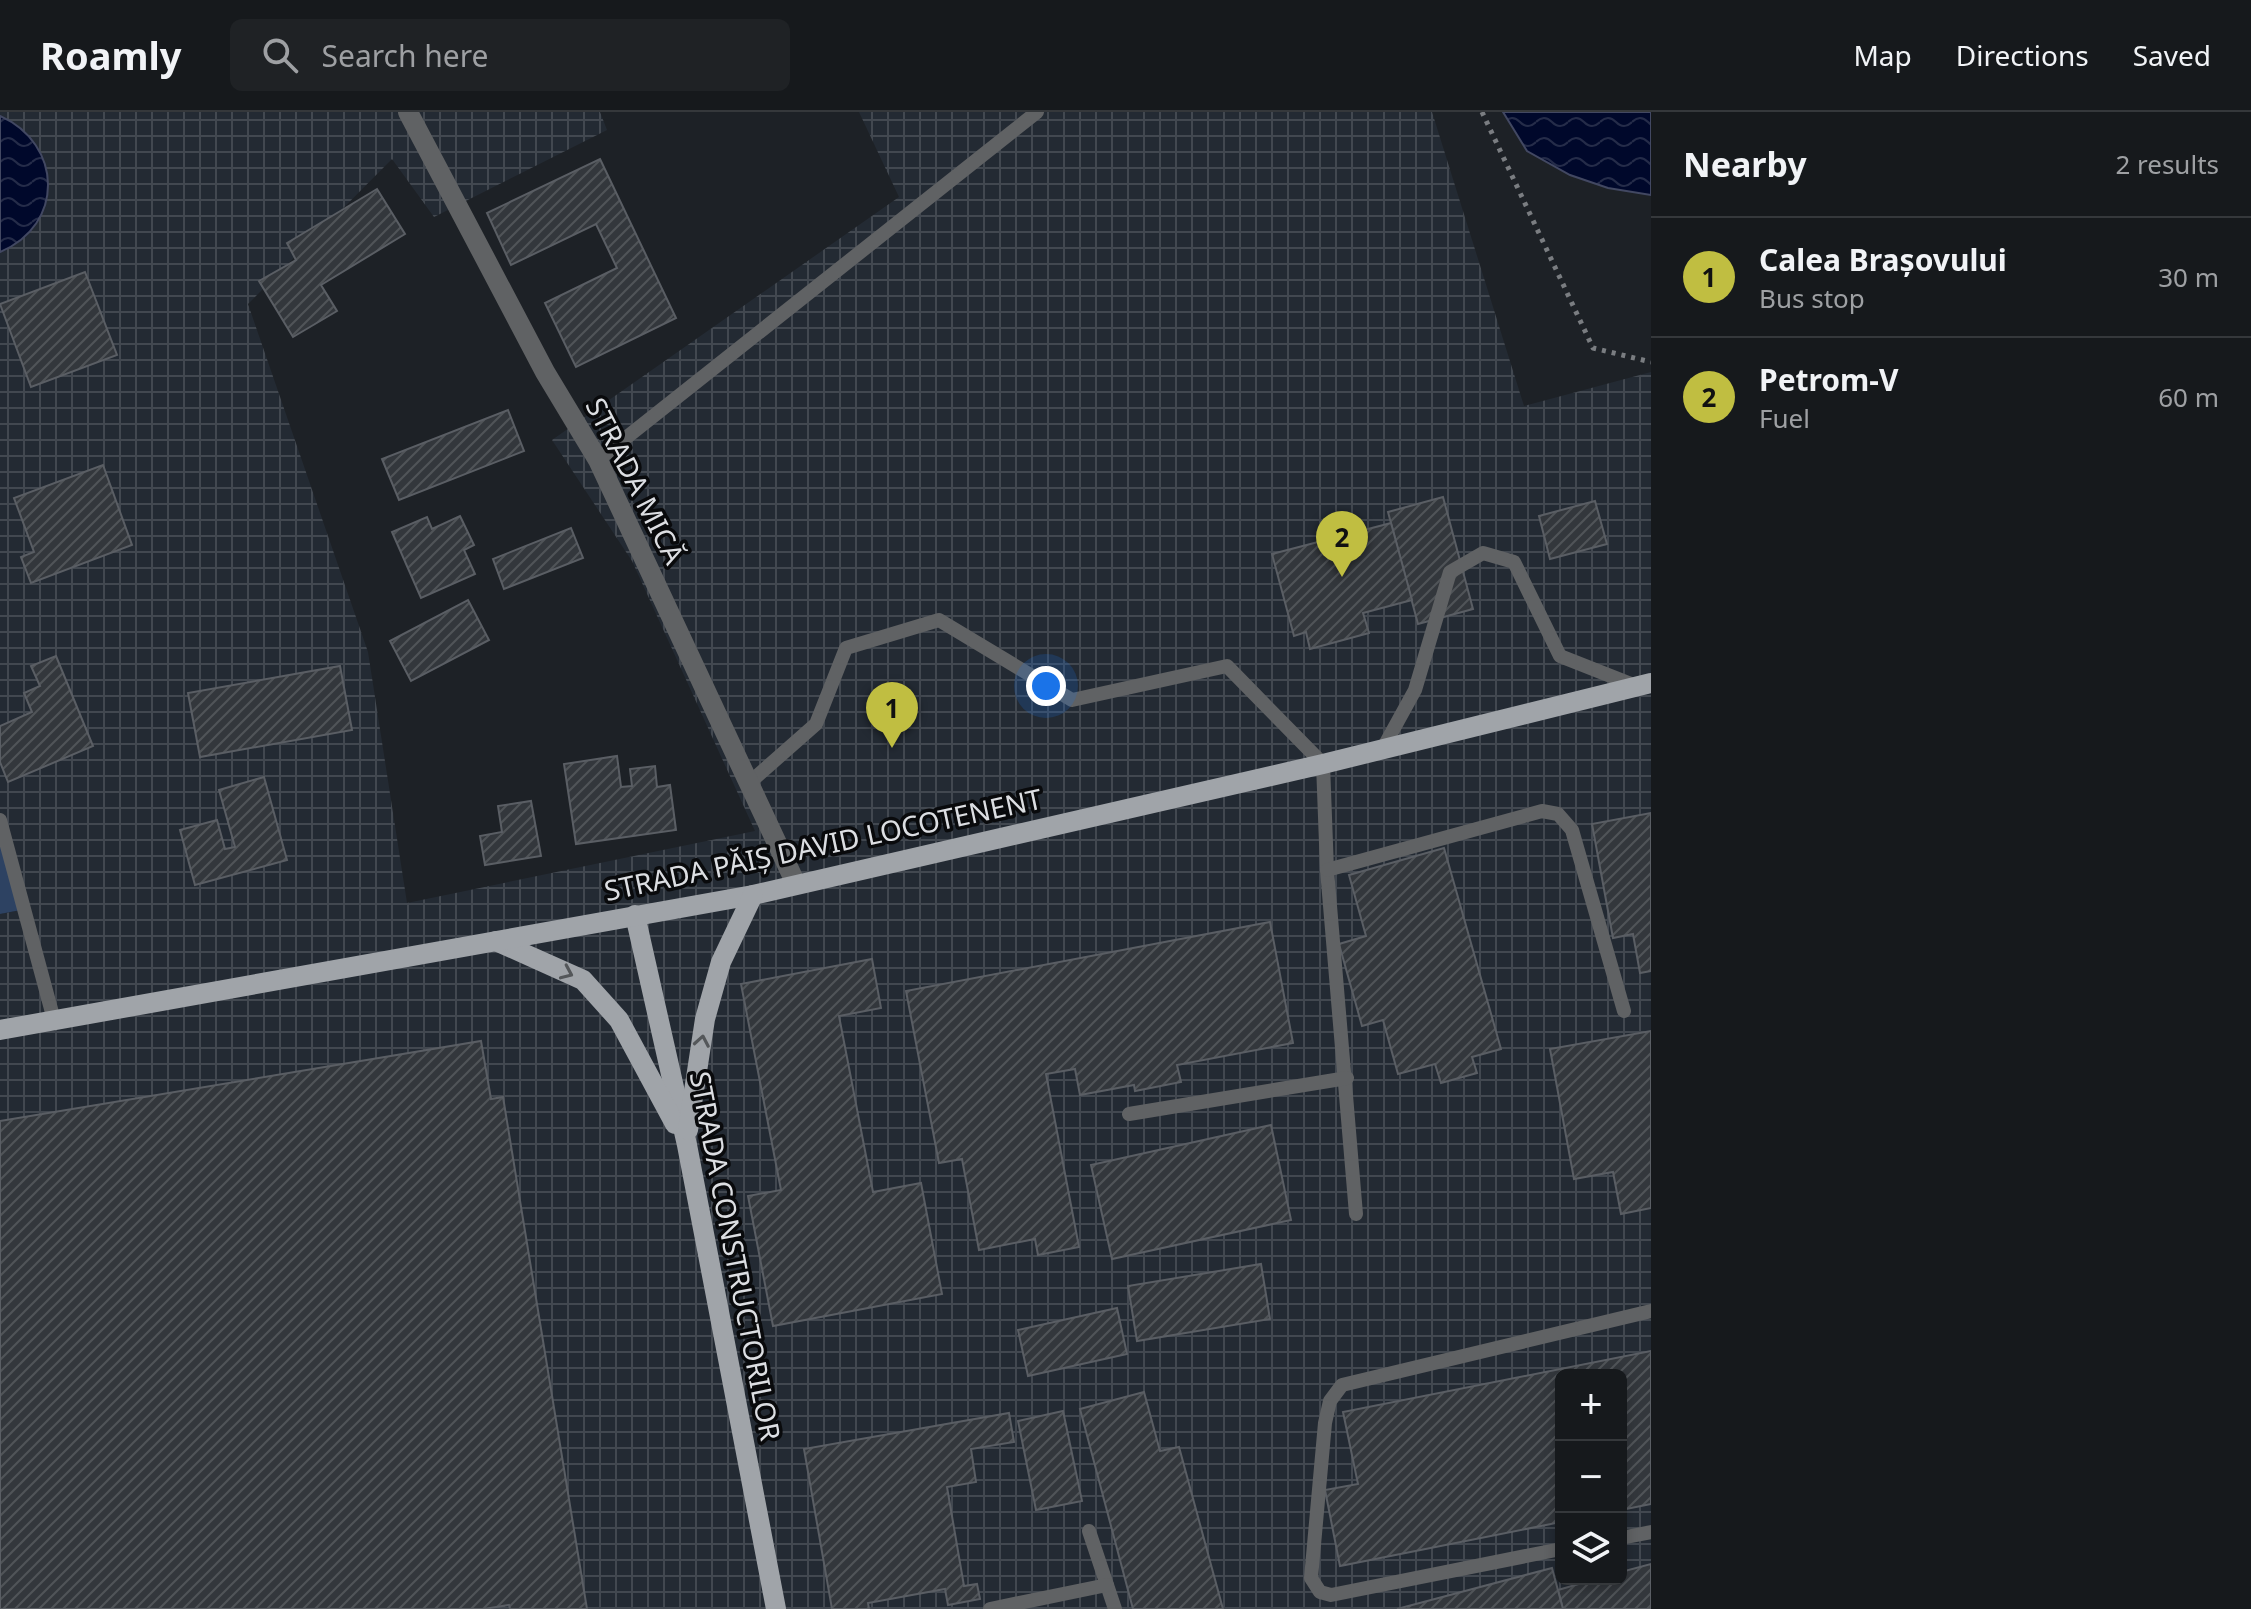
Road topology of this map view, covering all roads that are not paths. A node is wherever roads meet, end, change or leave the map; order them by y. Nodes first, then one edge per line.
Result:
1 (408, 112) edge
2 (1037, 112) edge
3 (598, 460) junction
4 (1644, 685) edge
5 (1382, 750) junction
6 (1323, 764) junction
7 (748, 784) junction
8 (0, 820) edge
9 (1327, 870) junction
10 (796, 884) junction
11 (753, 895) junction
12 (635, 915) junction
13 (496, 941) junction
14 (1624, 1011) dead end
15 (54, 1020) junction
16 (0, 1030) edge
17 (1347, 1078) junction
18 (1129, 1114) dead end
19 (687, 1145) junction
20 (1356, 1214) dead end
21 (1651, 1311) edge
22 (1089, 1531) dead end
23 (1651, 1532) edge
24 (1627, 1537) edge
25 (1555, 1550) edge
26 (1107, 1585) junction
27 (776, 1609) edge
28 (990, 1609) edge
29 (1115, 1609) edge

1 - 3 street, STRADA MICĂ
2 - 3 lane
3 - 7 street, STRADA MICĂ
4 - 5 main road, STRADA PĂIȘ DAVID LOCOTENENT
4 - 5 lane
5 - 6 main road, STRADA PĂIȘ DAVID LOCOTENENT
6 - 7 lane
6 - 9 lane
6 - 10 main road, STRADA PĂIȘ DAVID LOCOTENENT
7 - 10 street, STRADA MICĂ
8 - 15 lane
9 - 14 lane
9 - 17 lane
10 - 11 main road, STRADA PĂIȘ DAVID LOCOTENENT
11 - 12 main road, STRADA PĂIȘ DAVID LOCOTENENT
19 -> 11 main road
12 - 13 main road, STRADA PĂIȘ DAVID LOCOTENENT
12 - 19 main road, STRADA CONSTRUCTORILOR
13 - 15 main road, STRADA PĂIȘ DAVID LOCOTENENT
13 -> 19 main road
15 - 16 main road, STRADA PĂIȘ DAVID LOCOTENENT
17 - 18 lane
17 - 20 lane
19 - 27 main road, STRADA CONSTRUCTORILOR
21 - 25 lane
22 - 26 lane
23 - 24 lane
26 - 28 lane
26 - 29 lane

